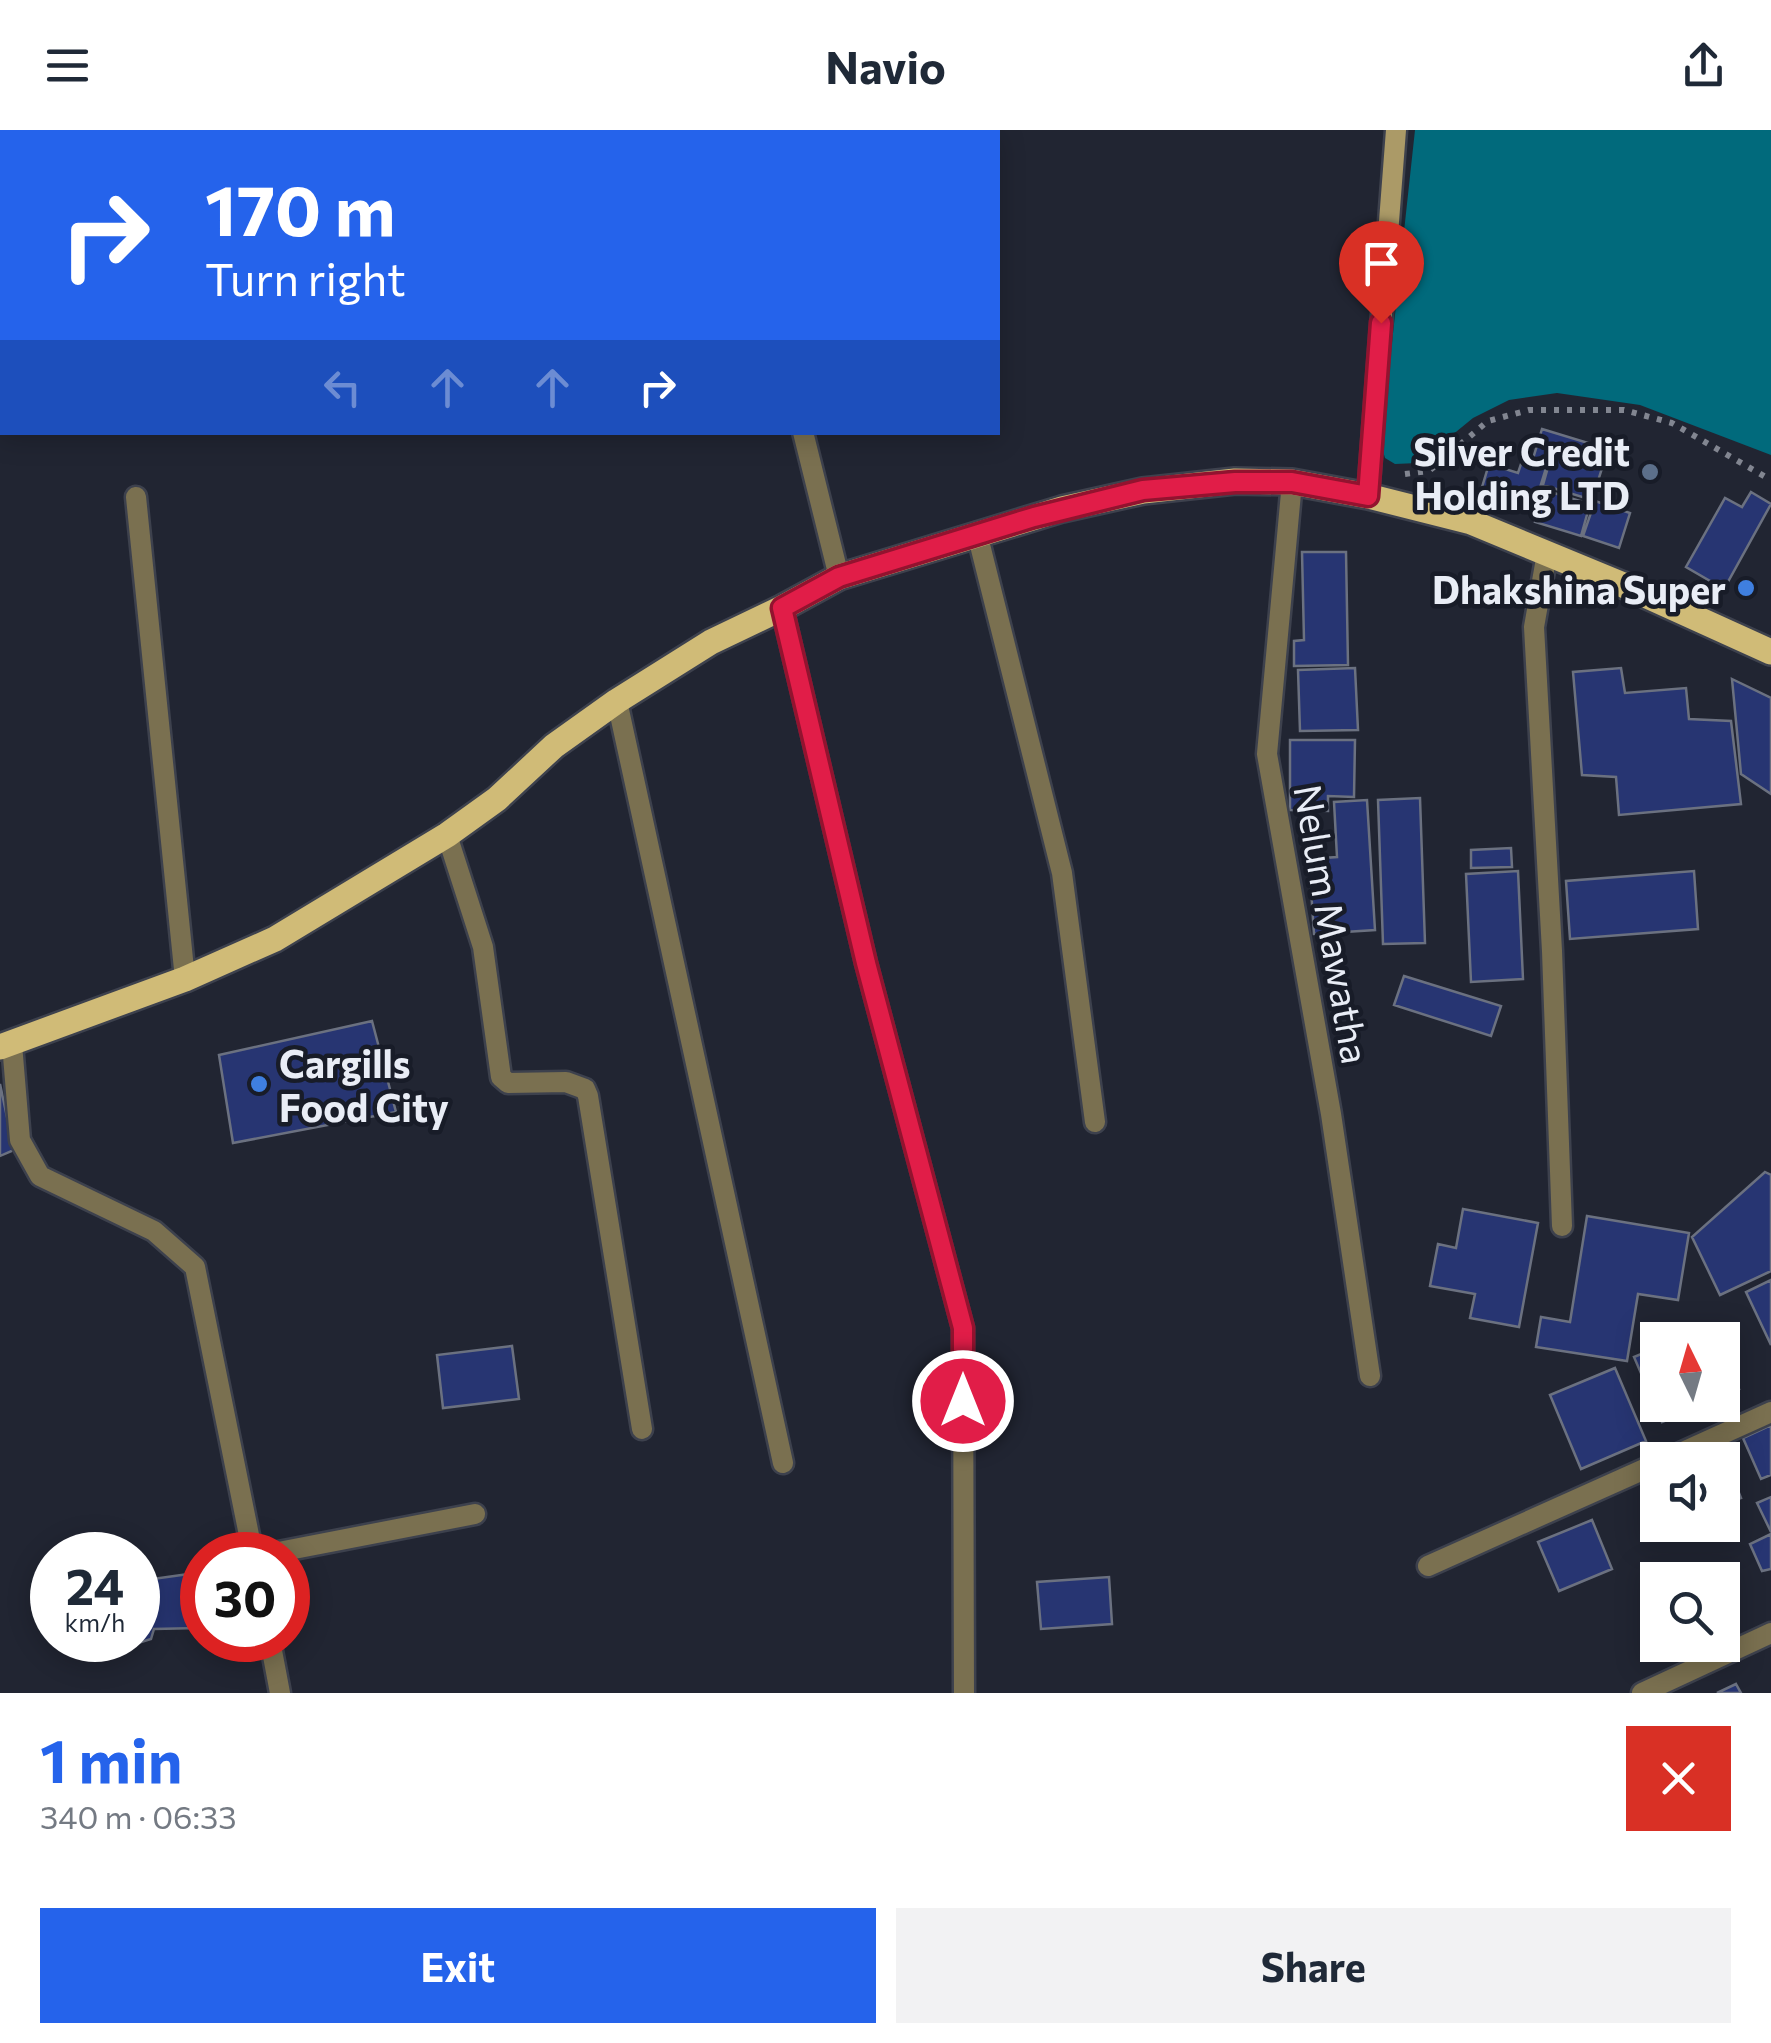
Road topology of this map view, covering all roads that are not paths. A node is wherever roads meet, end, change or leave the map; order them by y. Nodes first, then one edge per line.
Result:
1 (1396, 130) edge
2 (805, 435) edge
3 (1292, 482) junction
4 (1368, 487) junction
5 (136, 497) dead end
6 (977, 534) junction
7 (1547, 553) junction
8 (839, 577) junction
9 (782, 608) junction
10 (1771, 652) edge
11 (616, 700) junction
12 (447, 835) junction
13 (185, 980) junction
14 (6, 1045) edge
15 (1095, 1122) dead end
16 (1562, 1226) dead end
17 (1370, 1376) dead end
18 (1771, 1412) edge
19 (642, 1429) dead end
20 (1705, 1442) edge
21 (784, 1463) dead end
22 (1640, 1471) edge
23 (475, 1514) dead end
24 (248, 1532) edge
25 (310, 1546) edge
26 (1428, 1566) dead end
27 (1771, 1632) edge
28 (274, 1662) edge
29 (280, 1693) edge
30 (964, 1693) edge
31 (1642, 1693) edge

1 - 4 street
2 - 8 street
3 - 4 main road
3 - 6 main road
3 - 17 street, Nelum Mawatha
4 - 7 main road
5 - 13 street
6 - 8 main road
6 - 15 street
7 - 10 main road
7 - 16 street
8 - 9 main road
9 - 11 main road
9 - 30 street
11 - 12 main road
11 - 21 street
12 - 13 main road
12 - 19 street
13 - 14 main road
14 - 24 street
18 - 20 street
22 - 26 street
23 - 25 street
27 - 31 street
28 - 29 street

